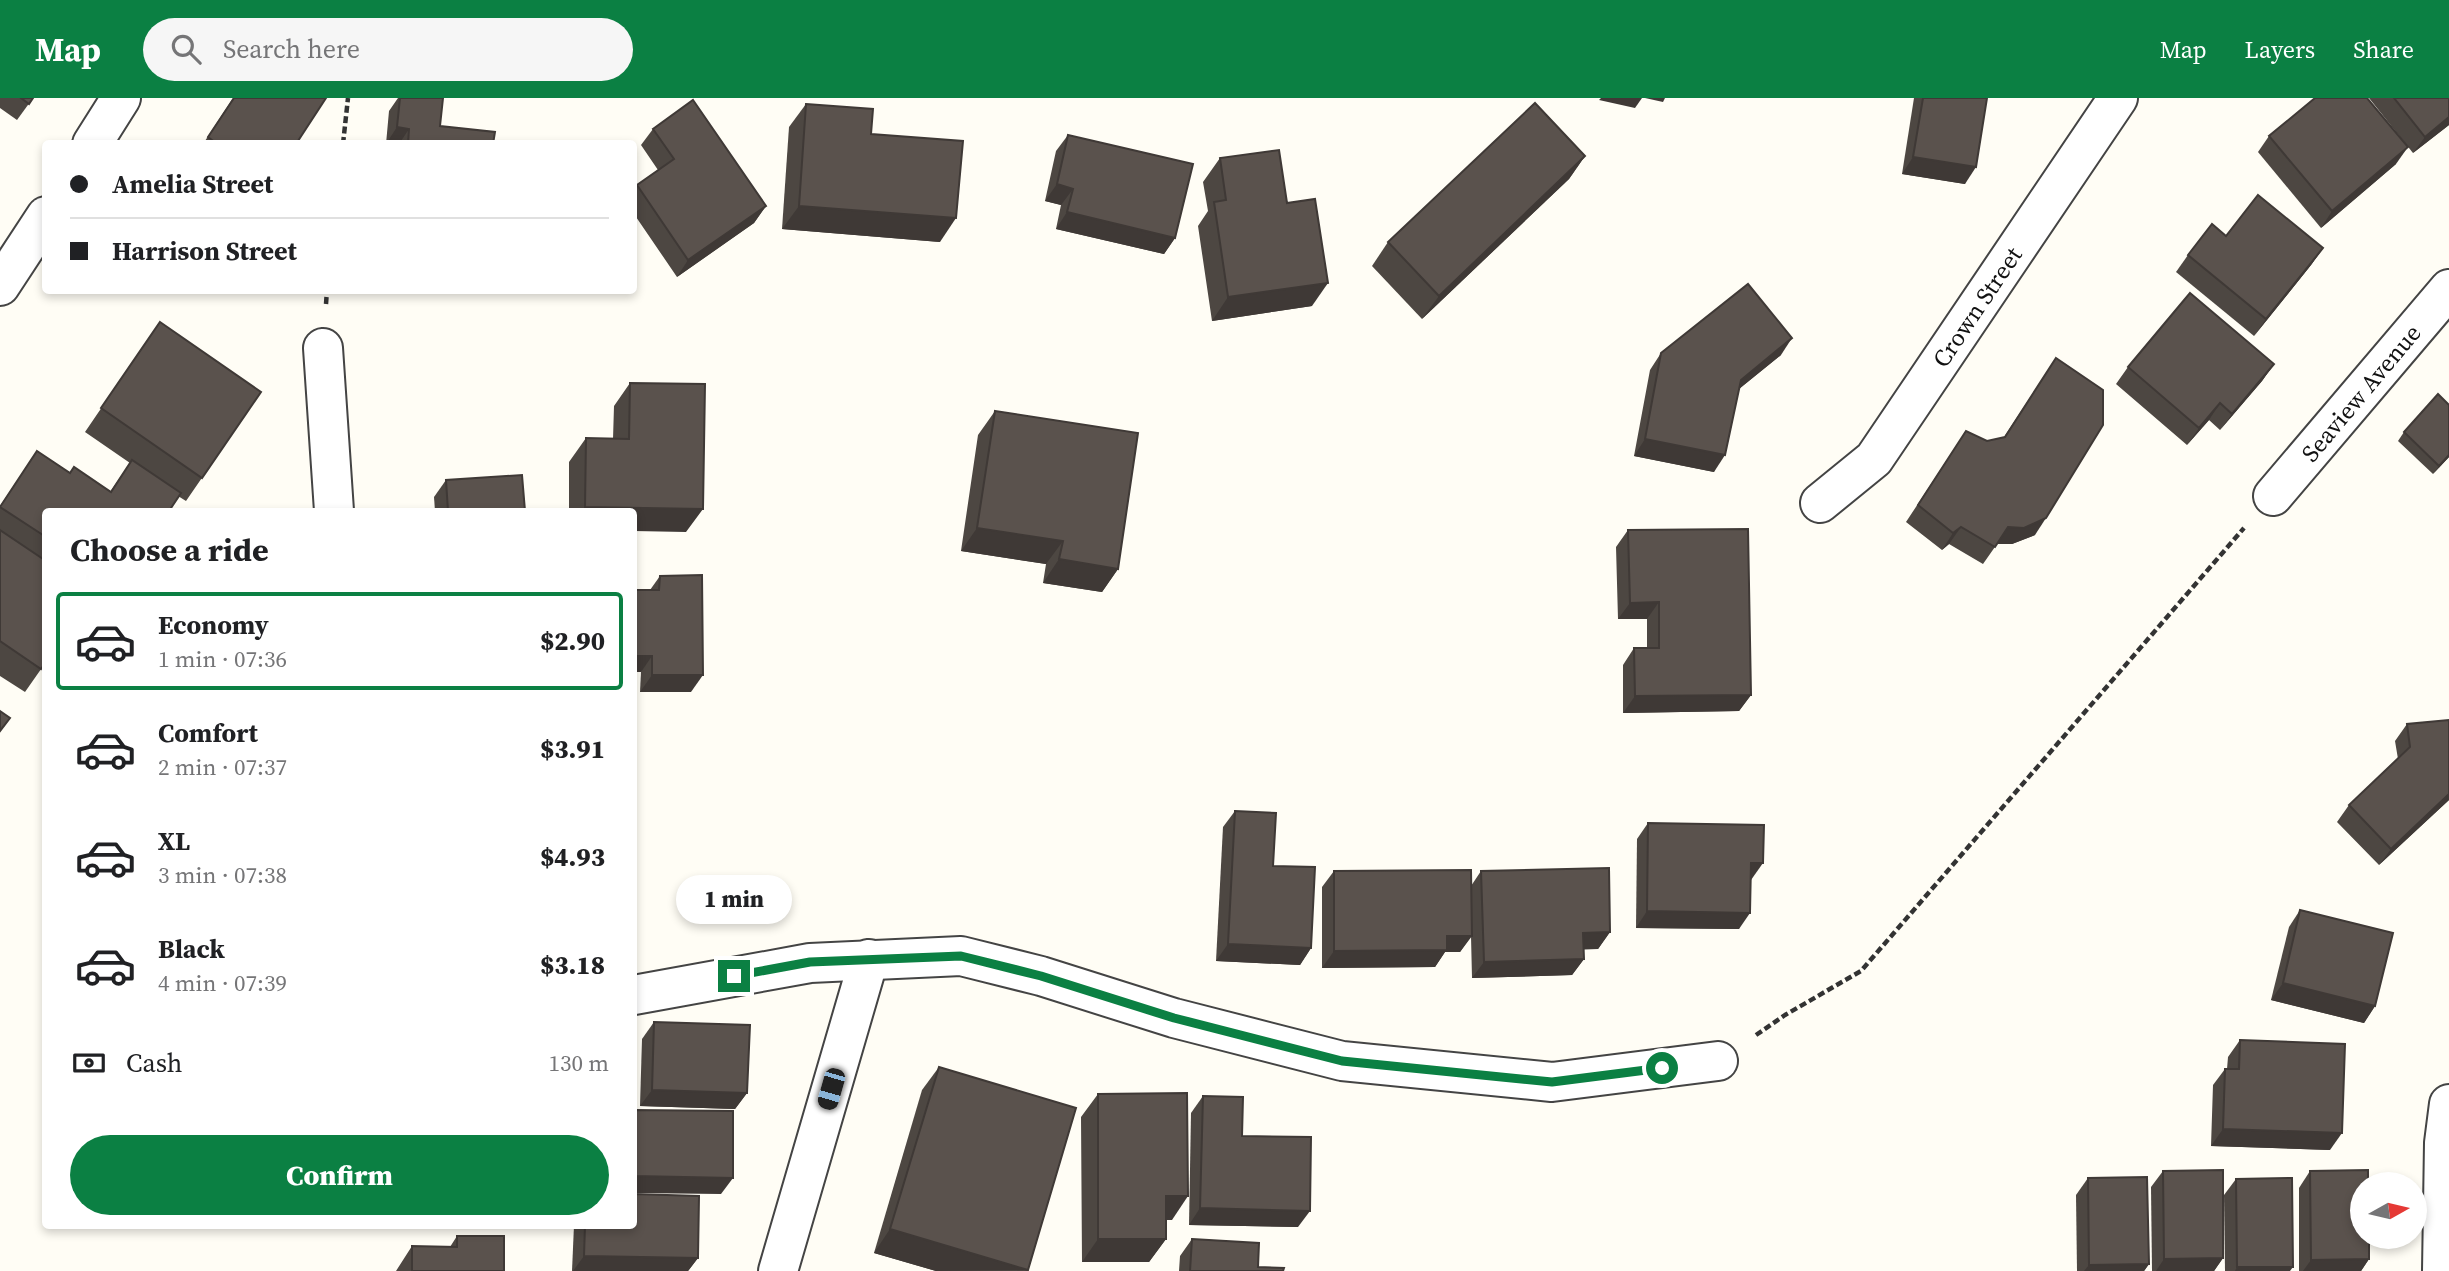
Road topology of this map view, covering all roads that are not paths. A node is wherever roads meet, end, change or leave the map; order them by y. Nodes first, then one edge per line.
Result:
1 (121, 98) edge
2 (2118, 98) edge
3 (95, 140) edge
4 (42, 222) edge
5 (0, 286) edge
6 (2449, 289) edge
7 (323, 348) dead end
8 (2273, 496) road end
9 (1820, 503) dead end
10 (334, 508) edge
11 (869, 959) junction
12 (637, 994) edge
13 (1718, 1061) road end
14 (2449, 1104) edge
15 (778, 1271) edge
16 (2442, 1271) edge

1 - 3 street
2 - 9 street, Crown Street
4 - 5 street
6 - 8 street, Seaview Avenue
7 - 10 street
11 - 12 street
11 - 13 street
11 - 15 street
14 - 16 street

